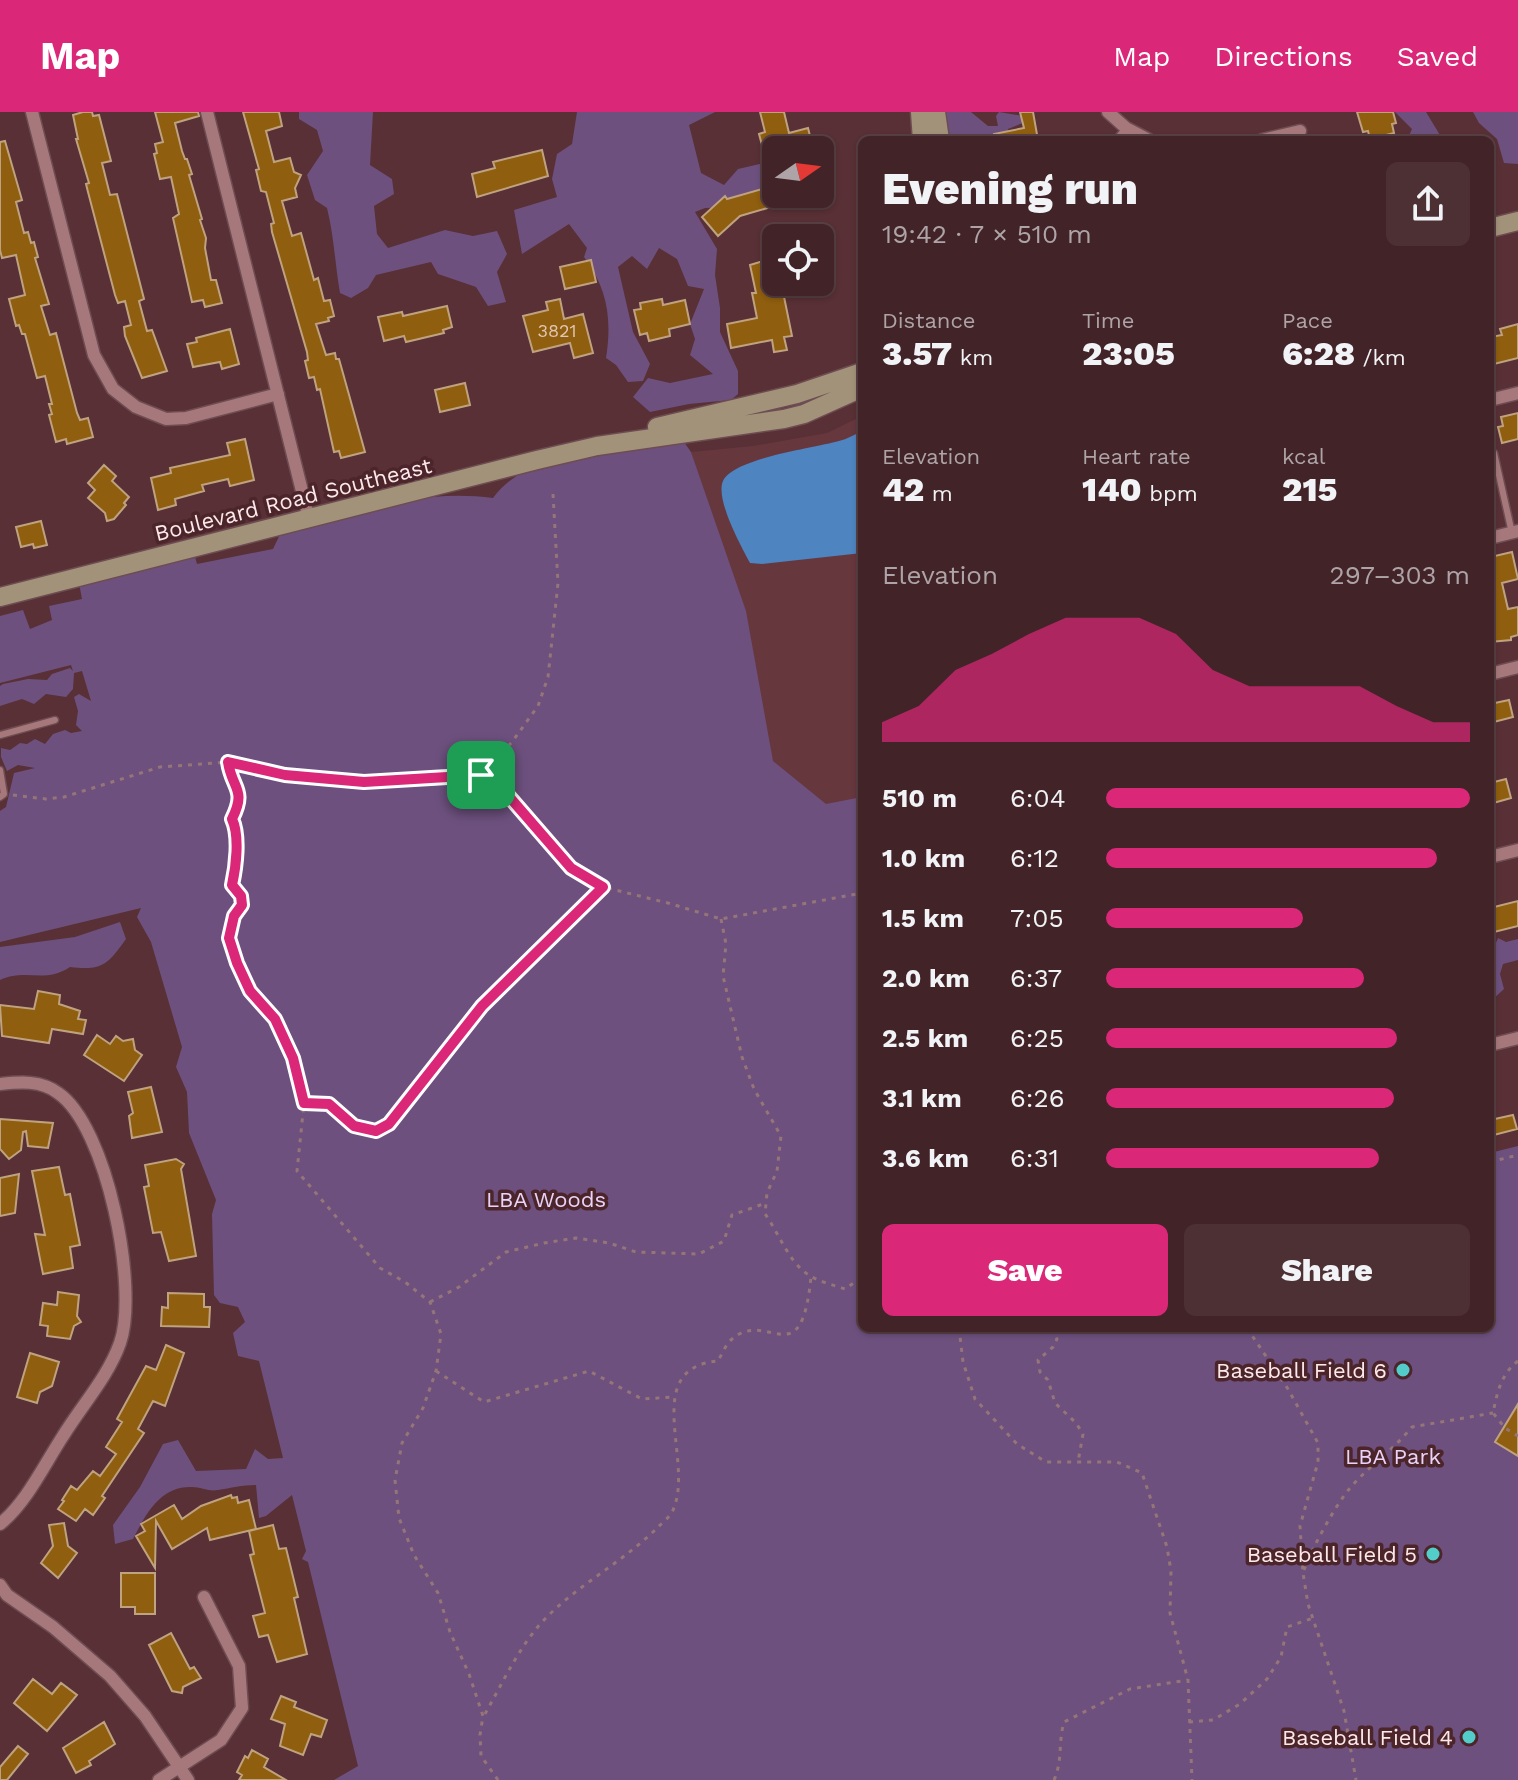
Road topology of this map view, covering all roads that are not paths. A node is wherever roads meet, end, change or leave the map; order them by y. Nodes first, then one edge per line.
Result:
1 (32, 112) edge
2 (207, 112) edge
3 (920, 112) edge
4 (936, 112) edge
5 (1108, 112) edge
6 (1126, 128) junction
7 (1300, 131) dead end
8 (922, 136) edge
9 (939, 136) edge
10 (1119, 136) edge
11 (1141, 136) edge
12 (1279, 136) edge
13 (1518, 221) edge
14 (1494, 227) edge
15 (858, 373) edge
16 (858, 388) edge
17 (1518, 393) edge
18 (278, 394) junction
19 (1494, 399) edge
20 (597, 446) junction
21 (1494, 453) dead end
22 (309, 519) junction
23 (1515, 532) edge
24 (1494, 537) edge
25 (0, 597) edge
26 (1518, 667) edge
27 (1494, 673) edge
28 (55, 720) dead end
29 (0, 735) edge
30 (0, 770) edge
31 (2, 795) edge
32 (1518, 850) edge
33 (1494, 856) edge
34 (1518, 1038) edge
35 (1494, 1044) edge
36 (0, 1084) edge
37 (0, 1524) edge
38 (0, 1585) edge
39 (204, 1597) dead end
40 (181, 1768) junction
41 (159, 1780) edge
42 (188, 1780) edge

1 - 18 street
2 - 18 street
3 - 8 street
4 - 9 street
5 - 6 street
6 - 10 lane
6 - 11 street
7 - 12 street
13 - 14 street
15 - 20 street, Boulevard Road Southeast
16 - 20 street, Boulevard Road Southeast
17 - 19 street
18 - 22 street
20 - 22 street, Boulevard Road Southeast
21 - 23 lane
22 - 25 street, Boulevard Road Southeast
23 - 24 street
26 - 27 street
28 - 29 lane
30 - 31 lane
32 - 33 street
34 - 35 street
36 - 37 street
38 - 40 street
39 - 40 street
40 - 41 street
40 - 42 street

